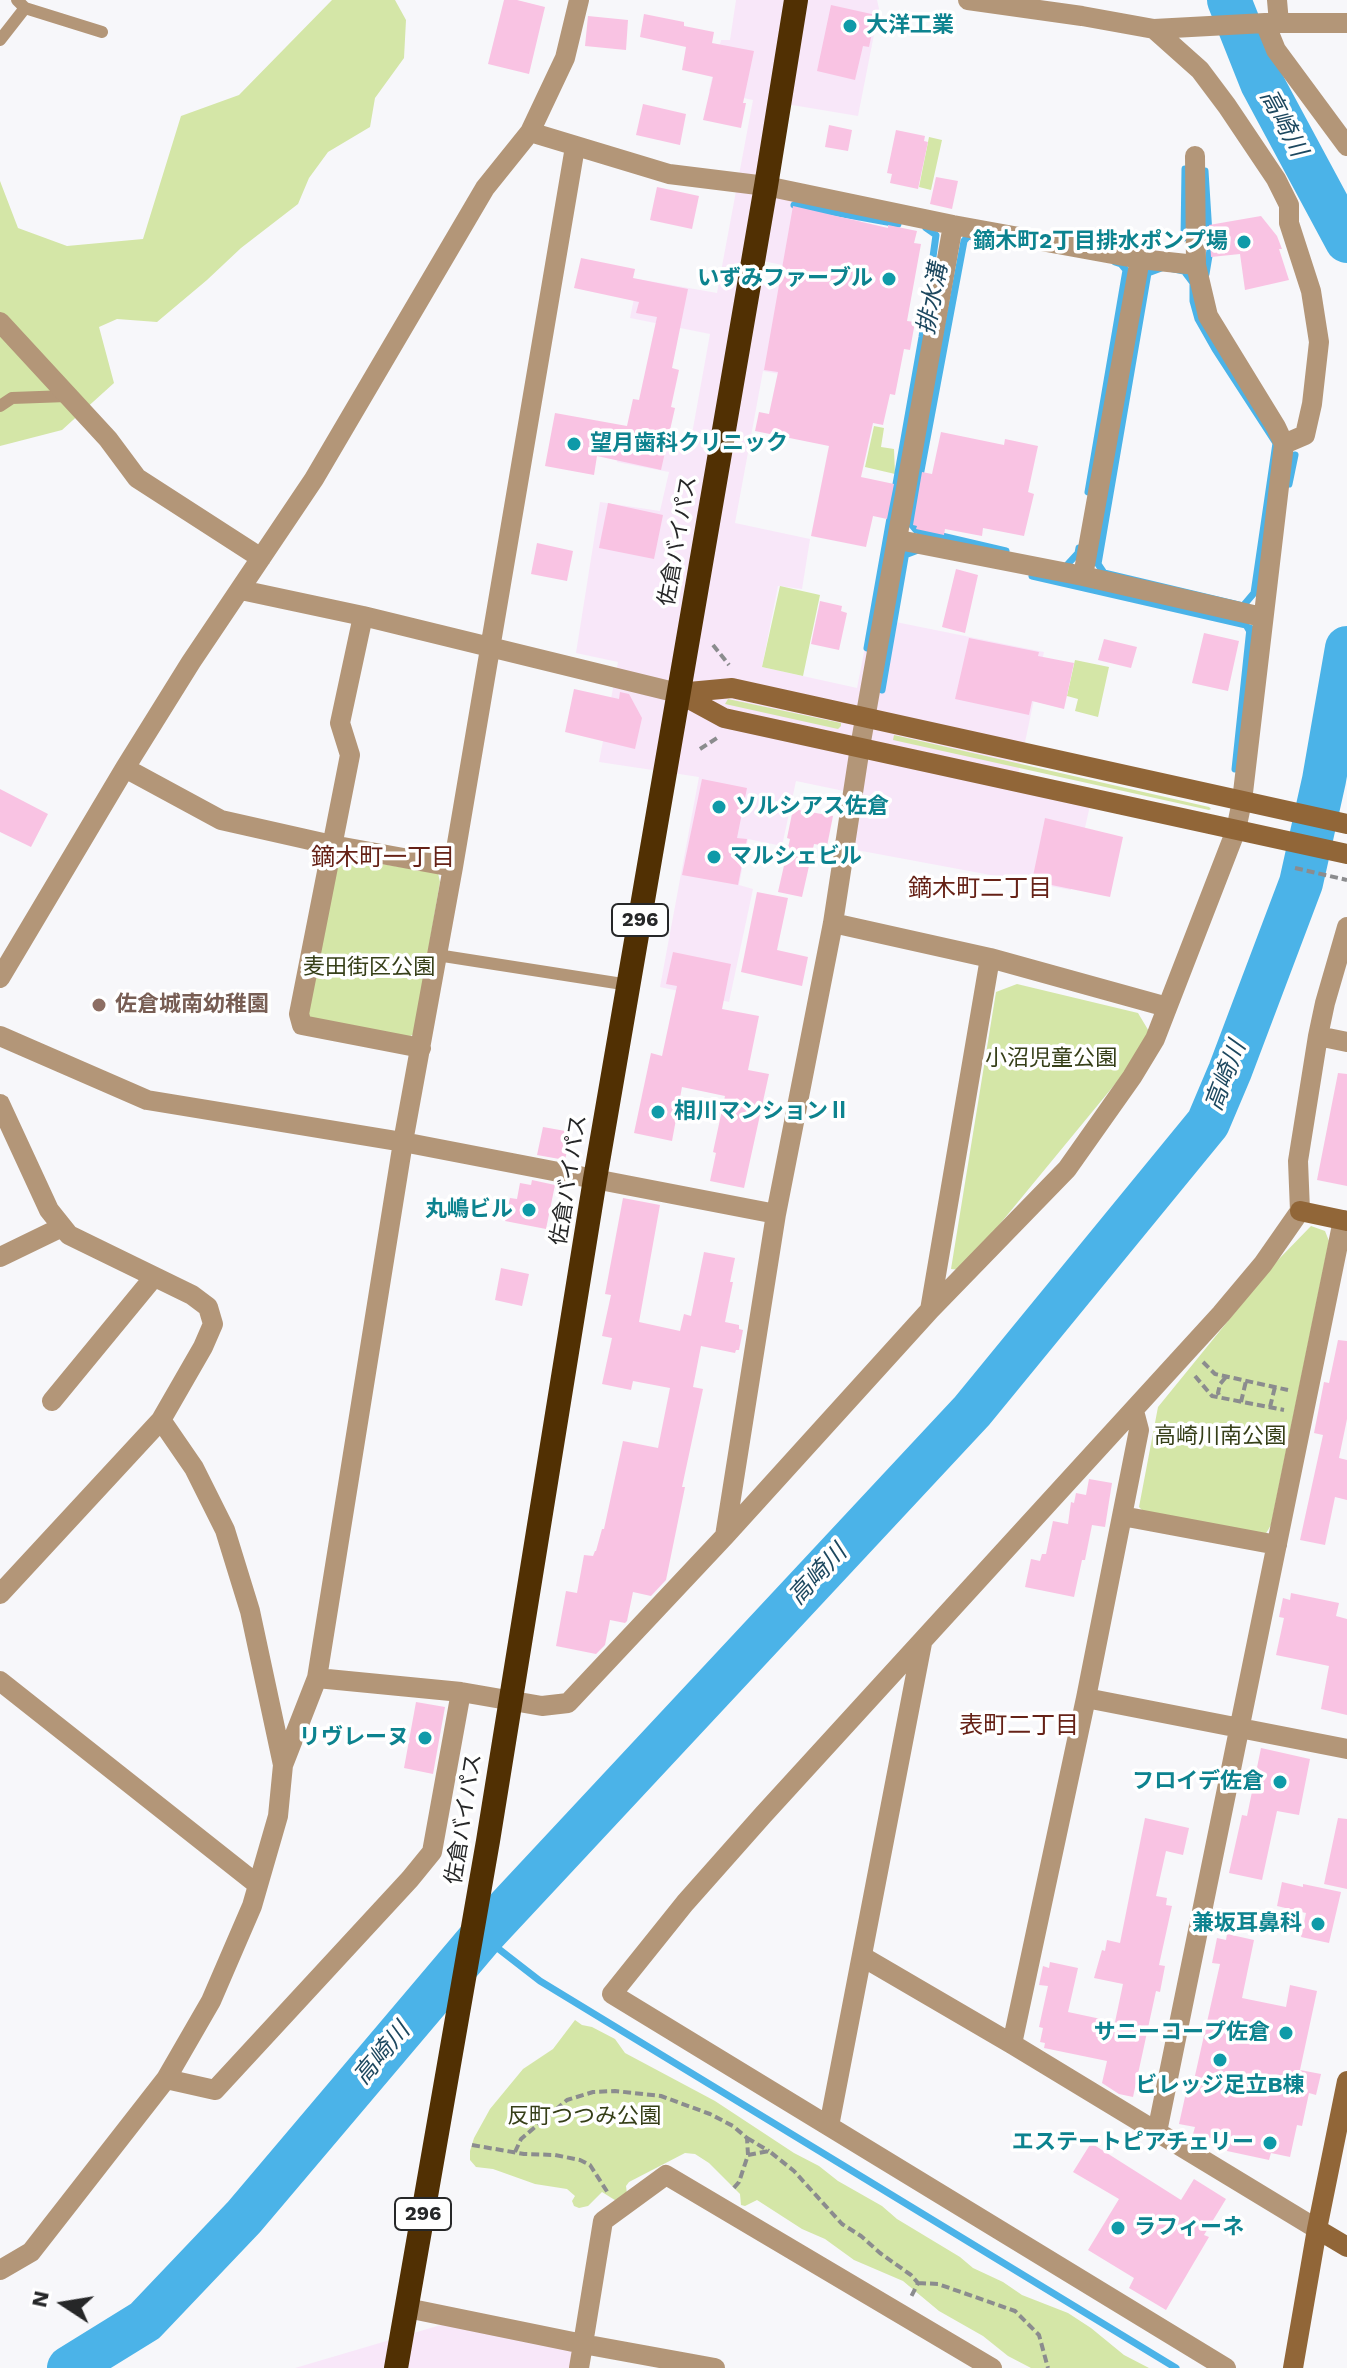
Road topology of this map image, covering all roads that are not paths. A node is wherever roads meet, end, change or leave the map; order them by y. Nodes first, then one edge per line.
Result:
1 (579, 0) edge
2 (796, 0) edge
3 (968, 0) edge
4 (1277, 0) edge
5 (21, 4) edge
6 (1272, 23) junction
7 (1347, 23) edge
8 (1154, 29) junction
9 (102, 32) dead end
10 (0, 40) edge
11 (530, 132) junction
12 (1347, 146) edge
13 (575, 147) junction
14 (1195, 156) dead end
15 (766, 186) junction
16 (953, 225) junction
17 (1140, 259) junction
18 (1196, 265) junction
19 (0, 322) edge
20 (67, 396) junction
21 (0, 406) edge
22 (1284, 444) junction
23 (899, 540) junction
24 (261, 558) junction
25 (1083, 576) junction
26 (241, 590) junction
27 (363, 616) junction
28 (1262, 617) junction
29 (489, 647) junction
30 (678, 693) junction
31 (867, 717) junction
32 (860, 747) junction
33 (125, 768) junction
34 (1242, 801) junction
35 (1347, 824) edge
36 (1236, 830) junction
37 (332, 845) junction
38 (1347, 854) edge
39 (453, 867) junction
40 (833, 923) junction
41 (1347, 927) edge
42 (437, 955) junction
43 (990, 958) junction
44 (0, 978) edge
45 (629, 985) junction
46 (1167, 1007) junction
47 (0, 1036) edge
48 (1318, 1036) junction
49 (1347, 1042) edge
50 (421, 1048) junction
51 (0, 1104) edge
52 (403, 1142) junction
53 (595, 1179) junction
54 (1300, 1211) junction
55 (776, 1214) junction
56 (1345, 1221) edge
57 (62, 1227) junction
58 (0, 1257) edge
59 (154, 1277) junction
60 (930, 1310) junction
61 (52, 1401) dead end
62 (1134, 1411) junction
63 (161, 1420) junction
64 (1122, 1516) junction
65 (725, 1536) junction
66 (1277, 1545) junction
67 (0, 1594) edge
68 (922, 1643) junction
69 (317, 1678) junction
70 (0, 1681) edge
71 (461, 1692) junction
72 (1086, 1698) junction
73 (511, 1699) junction
74 (1240, 1727) junction
75 (1347, 1749) edge
76 (283, 1765) junction
77 (258, 1885) junction
78 (863, 1957) junction
79 (1012, 2044) junction
80 (166, 2079) junction
81 (1347, 2081) edge
82 (829, 2126) junction
83 (1157, 2132) junction
84 (1317, 2229) junction
85 (1347, 2247) edge
86 (0, 2270) edge
87 (407, 2308) junction
88 (583, 2344) junction
89 (396, 2368) edge
90 (579, 2368) edge
91 (715, 2368) edge
92 (992, 2368) edge
93 (1226, 2368) edge
94 (1293, 2368) edge

1 - 11 street
2 - 15 highway, 佐倉バイパス / 296
3 - 8 street
4 - 6 street
5 - 9 lane
5 - 10 lane
6 - 7 street
6 - 8 street
6 - 12 street
8 - 22 street
11 - 13 street
11 - 24 street
13 - 15 street
13 - 29 street
14 - 18 street
15 - 16 street
15 - 30 highway, 佐倉バイパス / 296
16 - 17 street
16 - 23 street
17 - 18 street
17 - 25 street
18 - 22 street
19 - 20 street
20 - 21 lane
20 - 24 street
22 - 28 street
23 - 25 street
23 - 31 street
24 - 26 street
25 - 28 street
26 - 27 street
26 - 33 street
27 - 29 street
27 - 37 street
28 - 34 street
29 - 30 street
29 - 39 street
30 - 31 street
30 - 32 street
30 - 45 highway, 佐倉バイパス / 296
31 - 32 street
31 - 34 street
32 - 36 street
32 - 40 street
33 - 37 street
33 - 44 street
34 - 35 street
34 - 36 street
36 - 38 street
36 - 46 street
37 - 39 street
37 - 50 street
39 - 42 street
40 - 43 street
40 - 55 street
41 - 48 street
42 - 45 lane
42 - 50 street
43 - 46 street
43 - 60 street
45 - 53 highway, 佐倉バイパス / 296
46 - 60 street
47 - 52 street
48 - 49 street
48 - 54 street
50 - 52 street
51 - 57 street
52 - 53 street
52 - 69 street
53 - 55 street
53 - 73 highway, 佐倉バイパス / 296
54 - 56 street
54 - 62 street
55 - 65 street
56 - 66 street
57 - 58 street
57 - 59 street
59 - 61 street
59 - 63 street
60 - 65 street
62 - 64 street
62 - 68 street
63 - 67 street
63 - 76 street
64 - 66 street
64 - 72 street
65 - 73 street
66 - 74 street
68 - 78 street
68 - 82 street
69 - 71 street
69 - 76 street
70 - 77 street
71 - 73 street
71 - 80 street
72 - 74 street
72 - 79 street
73 - 87 highway, 佐倉バイパス / 296
74 - 75 street
74 - 83 street
76 - 77 street
77 - 80 street
78 - 79 street
78 - 82 street
79 - 83 street
80 - 86 street
81 - 84 street
82 - 93 street
83 - 84 street
84 - 85 street
84 - 94 street
87 - 88 street
87 - 89 highway, 佐倉バイパス / 296
88 - 90 street
88 - 91 street
88 - 92 street

